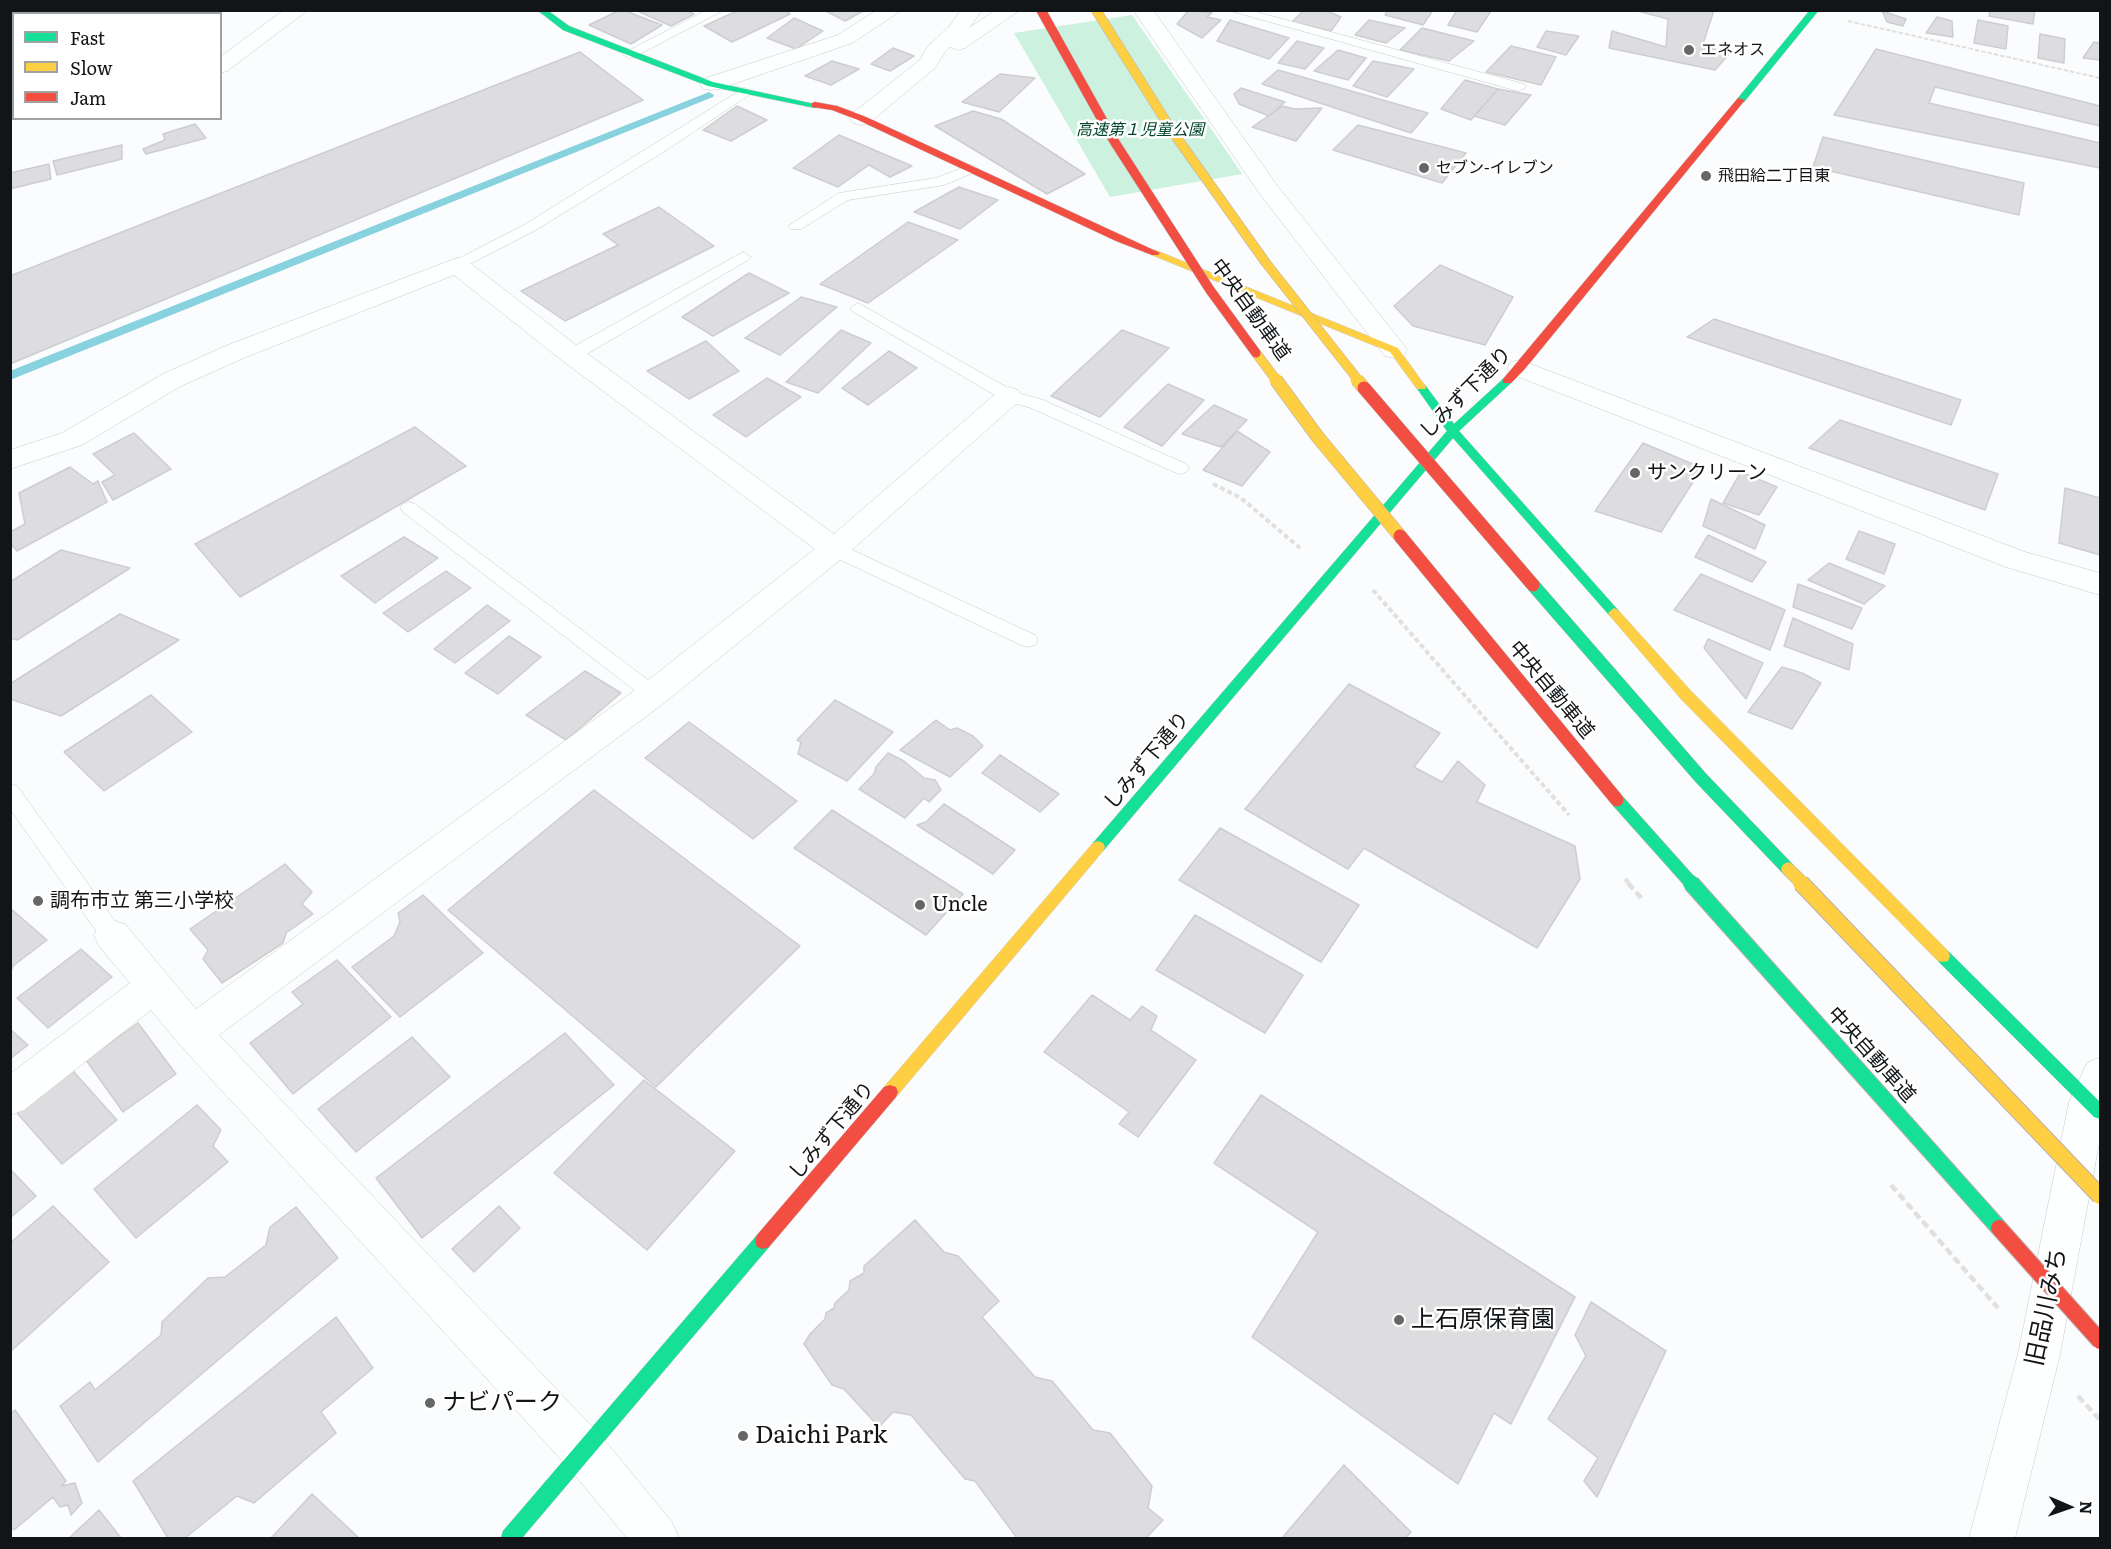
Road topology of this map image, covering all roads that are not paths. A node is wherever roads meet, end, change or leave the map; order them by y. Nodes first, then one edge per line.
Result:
1 (298, 10) edge
2 (541, 10) edge
3 (718, 10) edge
4 (892, 10) edge
5 (972, 10) edge
6 (1010, 10) edge
7 (1041, 10) edge
8 (1096, 10) edge
9 (1143, 10) edge
10 (1233, 10) edge
11 (1814, 12) edge
12 (629, 54) junction
13 (928, 63) junction
14 (222, 66) edge
15 (711, 84) junction
16 (1519, 87) dead end
17 (744, 92) junction
18 (861, 118) junction
19 (970, 169) junction
20 (796, 226) dead end
21 (743, 256) dead end
22 (457, 265) junction
23 (858, 308) dead end
24 (1394, 350) junction
25 (572, 355) junction
26 (1520, 369) junction
27 (1009, 396) junction
28 (1453, 431) junction
29 (10, 460) edge
30 (1180, 468) road end
31 (409, 508) dead end
32 (835, 549) junction
33 (2100, 584) edge
34 (1028, 639) dead end
35 (653, 694) junction
36 (10, 792) edge
37 (112, 935) joint
38 (154, 986) junction
39 (193, 1033) junction
40 (2096, 1096) edge
41 (10, 1097) edge
42 (2100, 1196) edge
43 (2100, 1341) edge
44 (585, 1452) junction
45 (510, 1539) edge
46 (656, 1539) edge
47 (1992, 1539) edge

1 - 14 street
2 - 12 main road
3 - 12 lane
4 - 15 street
5 - 13 street
6 - 13 street
7 - 43 main road, 中央自動車道, bridge
8 - 42 main road, 中央自動車道, bridge
9 - 24 street
10 - 16 lane
11 - 26 main road, しみず下通り
12 - 15 main road
13 - 18 street
15 - 17 main road
17 - 18 main road
17 - 22 lane
18 - 19 main road
19 - 20 lane
19 - 24 main road
21 - 25 lane
22 - 25 street
22 - 29 street
23 - 27 lane
24 - 28 main road
25 - 32 street
26 - 28 main road, しみず下通り
26 - 33 street
27 - 30 lane
27 - 32 street
28 - 40 main road
28 - 44 main road, しみず下通り
31 - 35 lane
32 - 34 lane
32 - 35 street
35 - 39 street
36 - 37 lane
37 - 38 street
38 - 39 street
38 - 41 street
39 - 44 street
40 - 47 street, 旧品川みち
44 - 45 main road, しみず下通り
44 - 46 street

